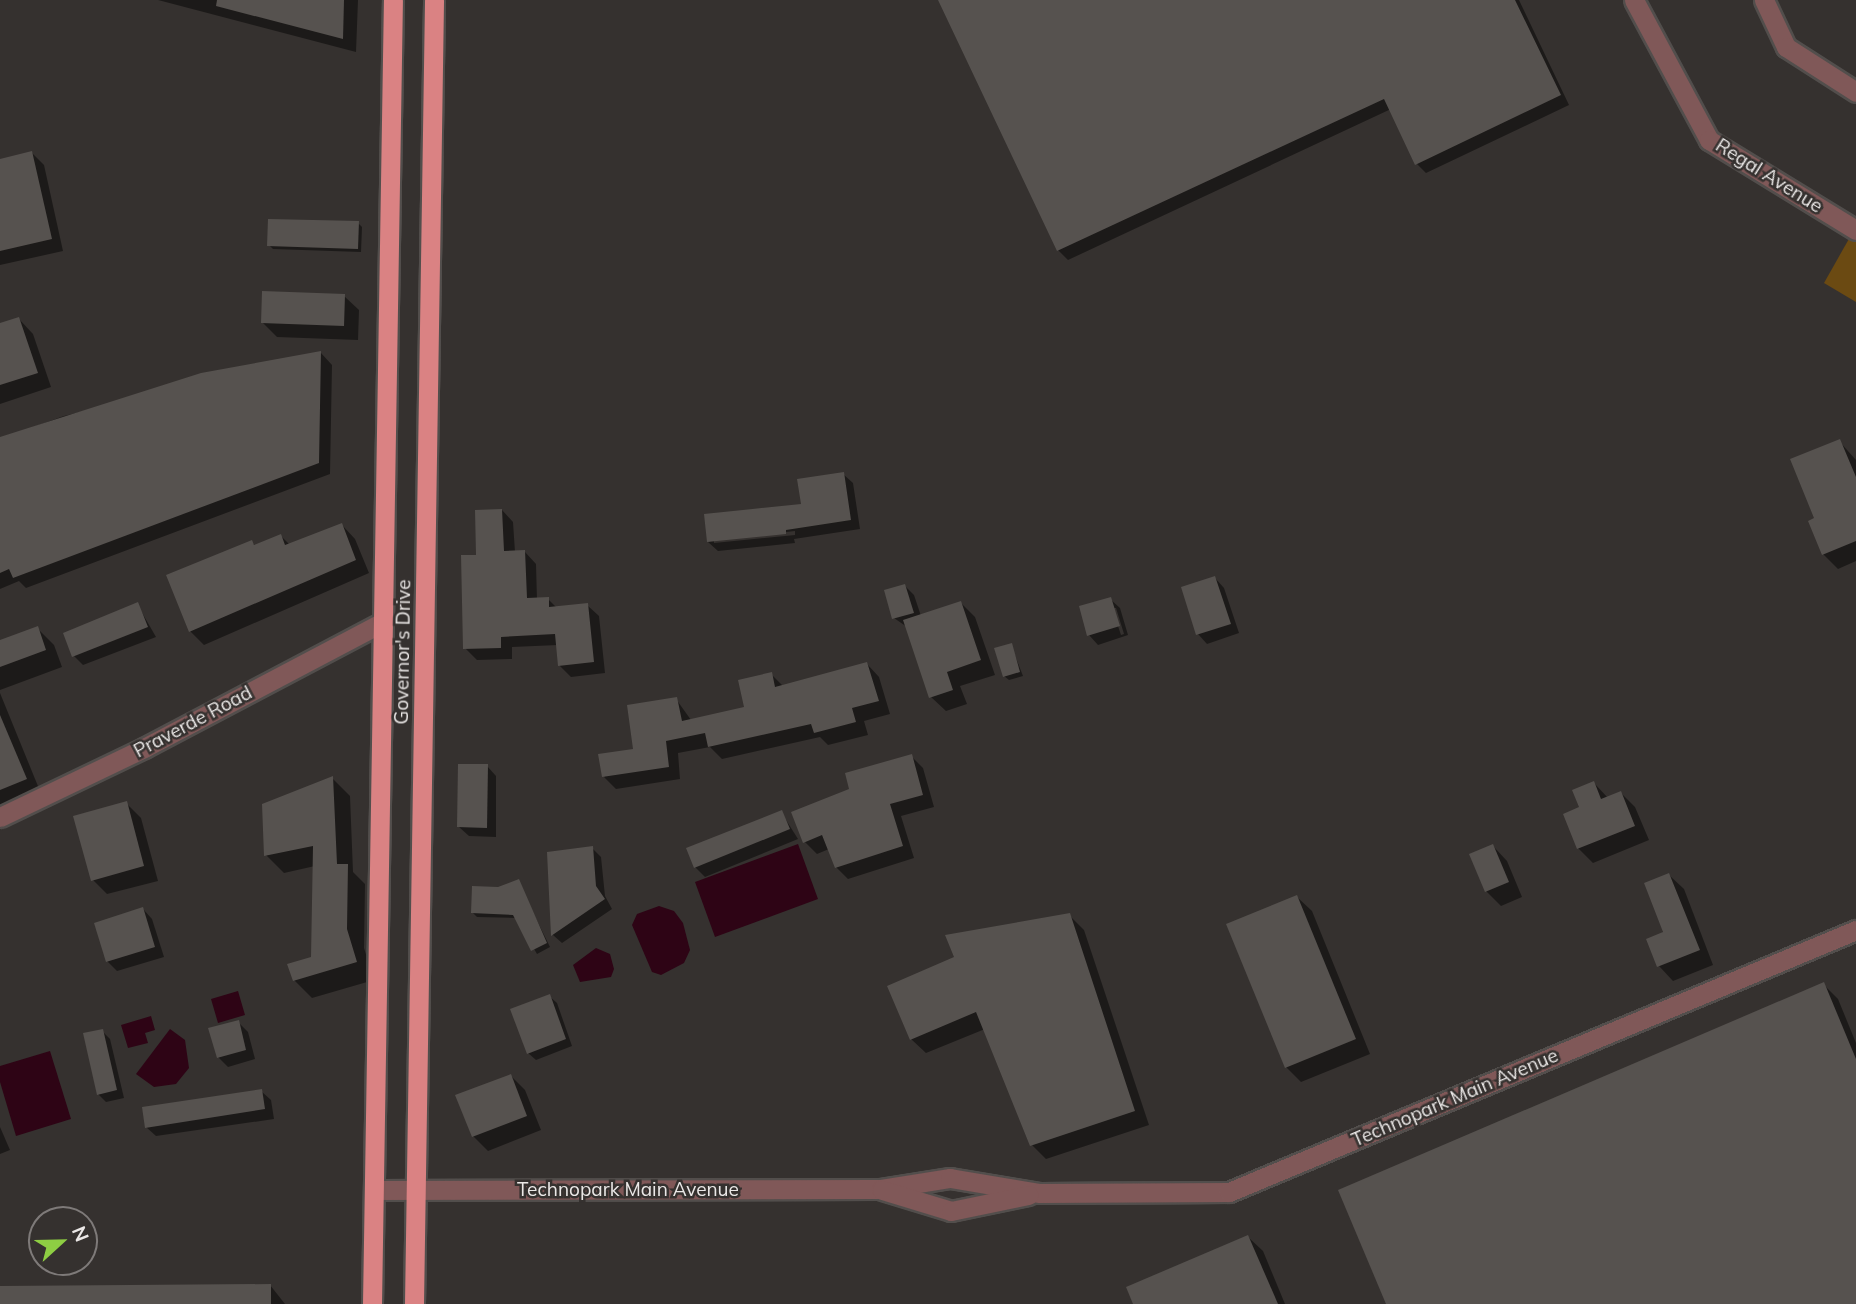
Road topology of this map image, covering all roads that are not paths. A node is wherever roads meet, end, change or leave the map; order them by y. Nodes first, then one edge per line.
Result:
1 (393, 0) edge
2 (434, 0) edge
3 (1634, 0) edge
4 (1764, 0) edge
5 (1856, 92) edge
6 (1856, 230) edge
7 (383, 622) junction
8 (0, 817) edge
9 (1856, 930) edge
10 (881, 1189) junction
11 (374, 1190) junction
12 (418, 1190) junction
13 (1040, 1193) junction
14 (372, 1304) edge
15 (414, 1304) edge

1 - 7 highway, Governor's Drive
2 - 12 highway, Governor's Drive
3 - 6 street, Regal Avenue
4 - 5 street
7 - 8 street, Praverde Road
7 - 11 highway, Governor's Drive
9 - 13 street, Technopark Main Avenue
10 - 12 street, Technopark Main Avenue
10 - 13 street, Technopark Main Avenue
10 - 13 street, Technopark Main Avenue
11 - 12 street, Technopark Main Avenue
11 - 14 highway, Governor's Drive
12 - 15 highway, Governor's Drive

